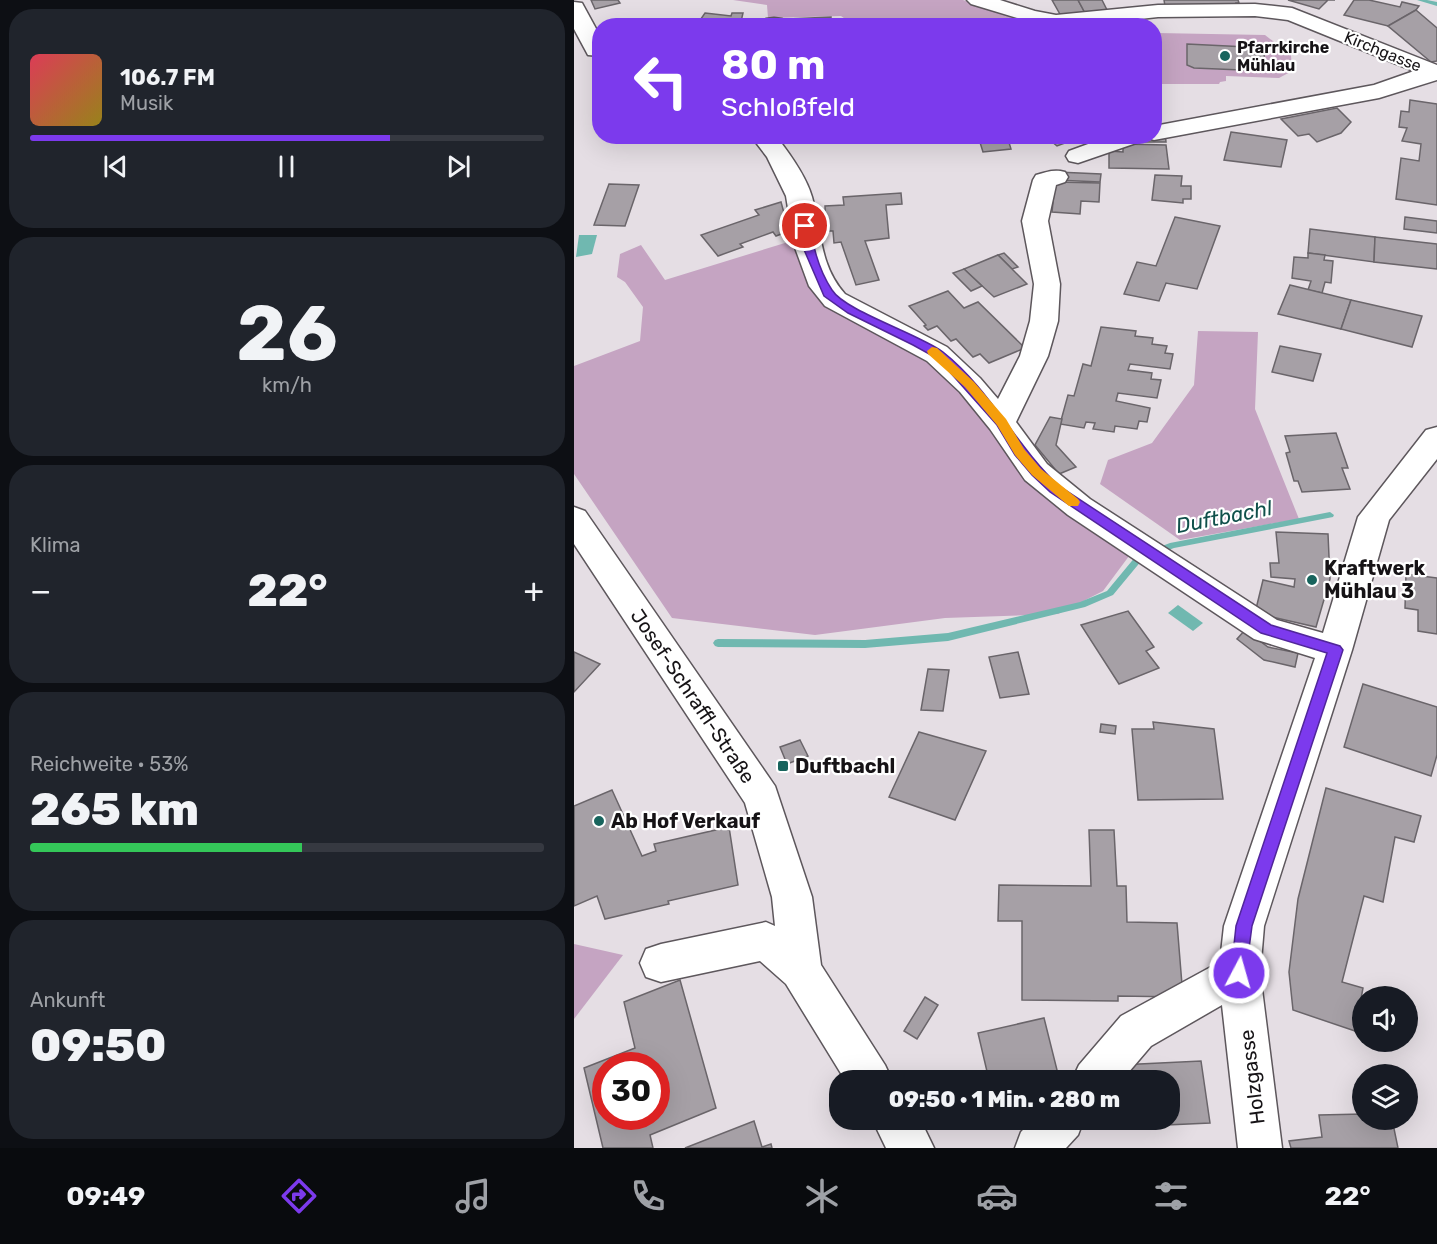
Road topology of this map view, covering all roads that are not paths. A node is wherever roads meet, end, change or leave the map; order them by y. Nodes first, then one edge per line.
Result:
1 (978, 0) edge
2 (1266, 0) edge
3 (574, 8) edge
4 (1292, 14) junction
5 (1038, 18) edge
6 (1086, 18) edge
7 (592, 40) edge
8 (592, 51) edge
9 (574, 54) edge
10 (1435, 73) edge
11 (1162, 132) edge
12 (769, 144) edge
13 (1112, 144) edge
14 (1078, 156) dead end
15 (1056, 177) dead end
16 (1001, 422) junction
17 (1436, 437) edge
18 (574, 519) edge
19 (1335, 650) junction
20 (661, 963) dead end
21 (801, 970) junction
22 (1239, 973) junction
23 (864, 1070) edge
24 (1103, 1070) edge
25 (901, 1130) edge
26 (1053, 1130) edge
27 (912, 1148) edge
28 (1038, 1148) edge
29 (1260, 1148) edge

1 - 5 street, Kirchgasse
2 - 4 street
3 - 7 street
4 - 6 street, Kirchgasse
4 - 10 street, Kirchgasse
8 - 9 street
10 - 11 street
12 - 16 street
13 - 14 street
15 - 16 street
16 - 19 street
17 - 19 street, Holzgasse
18 - 21 street, Josef-Schraffl-Straße
19 - 22 street, Holzgasse
20 - 21 street
21 - 23 street, Josef-Schraffl-Straße
22 - 24 street
22 - 29 street, Holzgasse
25 - 27 street
26 - 28 street

